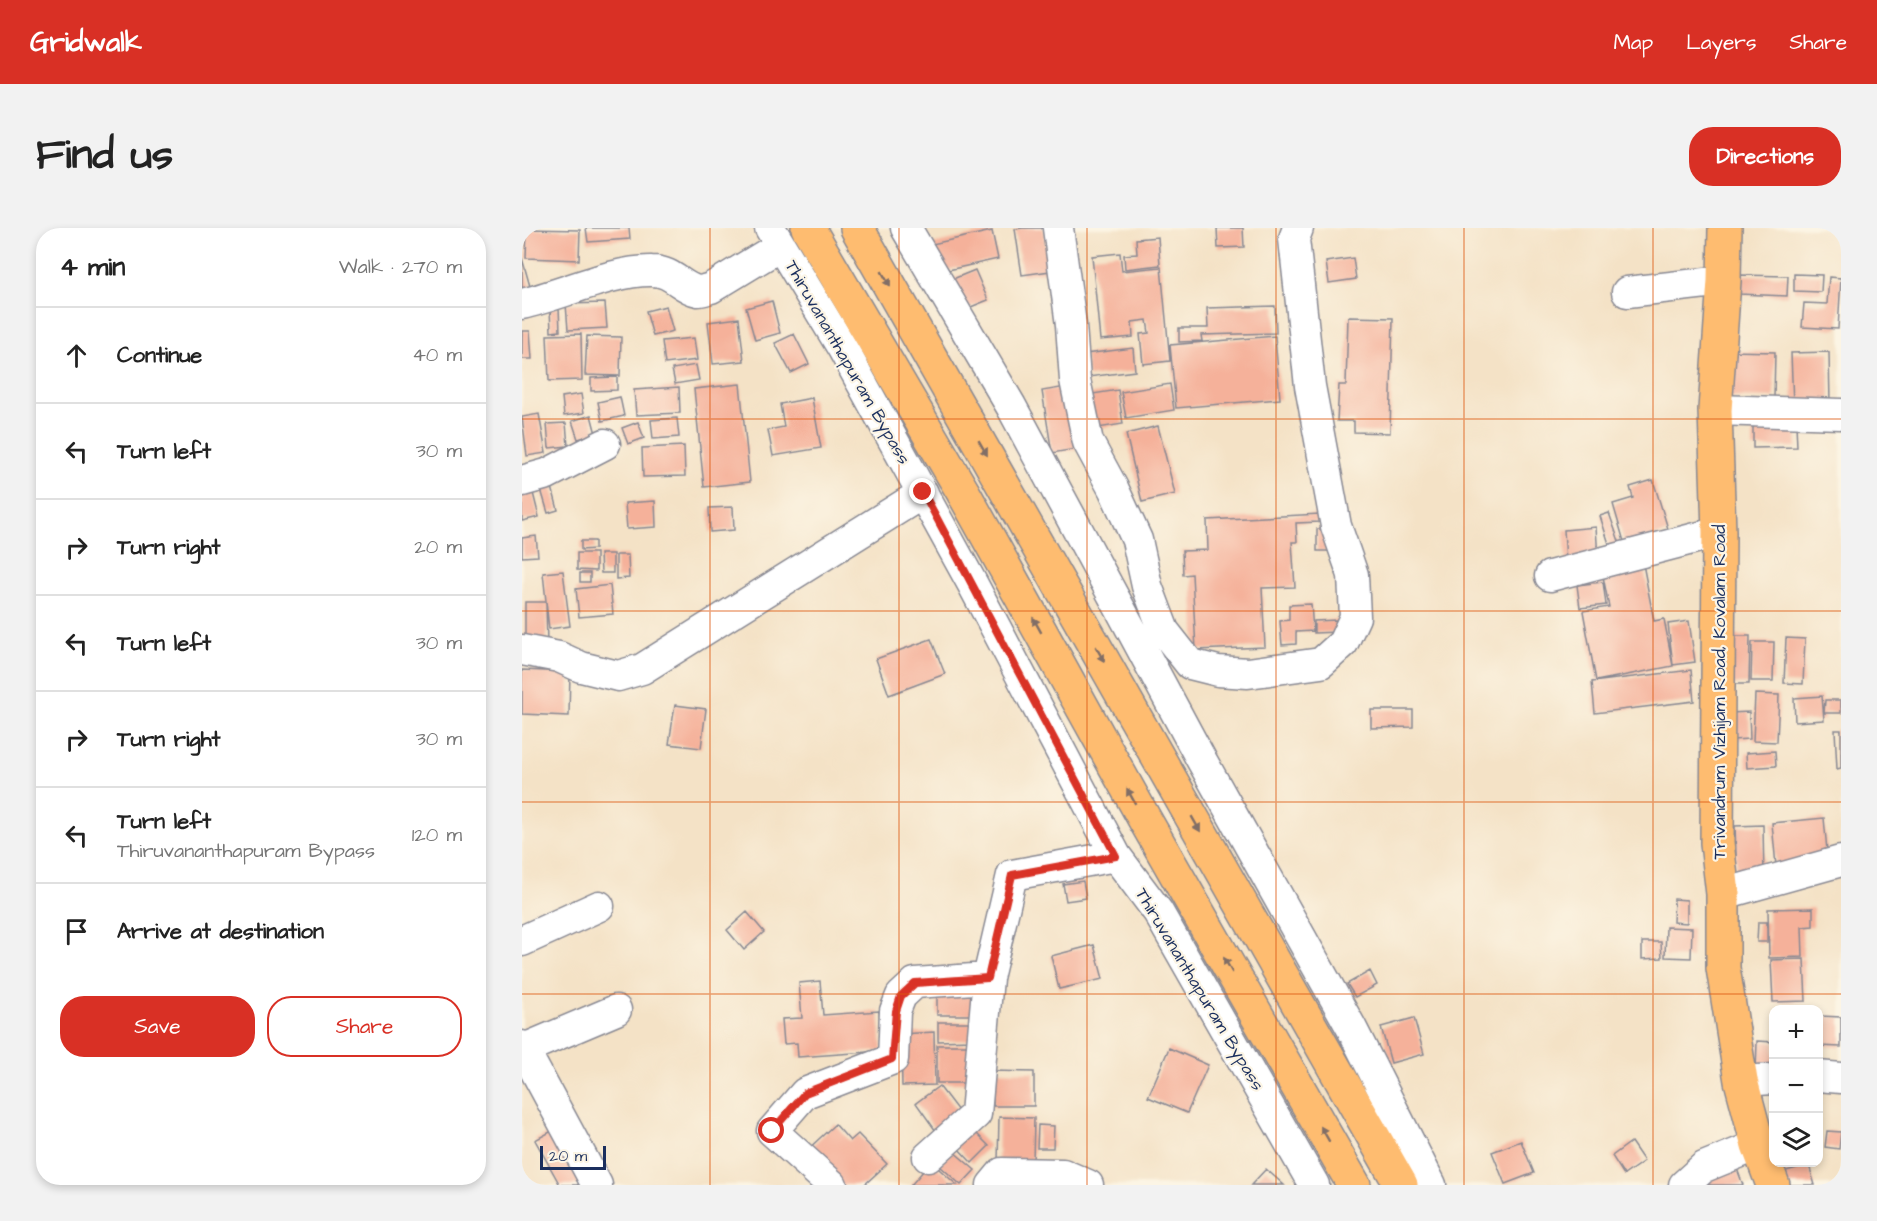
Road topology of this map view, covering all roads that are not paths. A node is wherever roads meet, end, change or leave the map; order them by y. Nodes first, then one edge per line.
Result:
1 (808, 228) edge
2 (857, 228) edge
3 (906, 228) edge
4 (1058, 228) edge
5 (1298, 228) edge
6 (1725, 228) edge
7 (775, 237) edge
8 (1724, 280) junction
9 (1627, 292) dead end
10 (522, 304) edge
11 (1714, 410) junction
12 (1841, 414) edge
13 (605, 444) dead end
14 (522, 481) edge
15 (923, 492) junction
16 (1719, 531) junction
17 (1550, 576) dead end
18 (522, 650) edge
19 (1116, 856) junction
20 (1841, 861) edge
21 (1723, 894) junction
22 (599, 906) dead end
23 (522, 940) edge
24 (988, 978) junction
25 (615, 1010) dead end
26 (523, 1048) edge
27 (1823, 1076) edge
28 (1841, 1078) edge
29 (1769, 1079) edge
30 (1741, 1081) junction
31 (1758, 1145) junction
32 (928, 1157) dead end
33 (1307, 1181) edge
34 (597, 1185) edge
35 (832, 1185) edge
36 (992, 1185) edge
37 (1088, 1185) edge
38 (1354, 1185) edge
39 (1401, 1185) edge
40 (1431, 1185) edge
41 (1684, 1185) edge
42 (1773, 1185) edge

38 -> 1 main road, Thiruvananthapuram Bypass
2 -> 39 main road
3 - 40 street
4 - 5 street
6 - 8 main road, Trivandrum Vizhijam Road, Kovalam Road
7 - 10 street
7 - 15 street, Thiruvananthapuram Bypass
8 - 9 street
8 - 11 main road, Trivandrum Vizhijam Road, Kovalam Road
11 - 12 street
11 - 16 main road, Trivandrum Vizhijam Road, Kovalam Road
13 - 14 street
15 - 18 street
15 - 19 street, Thiruvananthapuram Bypass
16 - 17 street
16 - 21 main road, Trivandrum Vizhijam Road, Kovalam Road
19 - 24 street
19 - 33 street, Thiruvananthapuram Bypass
20 - 21 street
21 - 30 main road, Trivandrum Vizhijam Road, Kovalam Road
22 - 23 street
24 - 32 street
24 - 35 street
25 - 26 street
26 - 34 street
27 - 28 street
29 - 30 street
30 - 31 main road, Trivandrum Vizhijam Road, Kovalam Road
31 - 41 street
31 - 42 main road, Trivandrum Vizhijam Road, Kovalam Road
36 - 37 street

